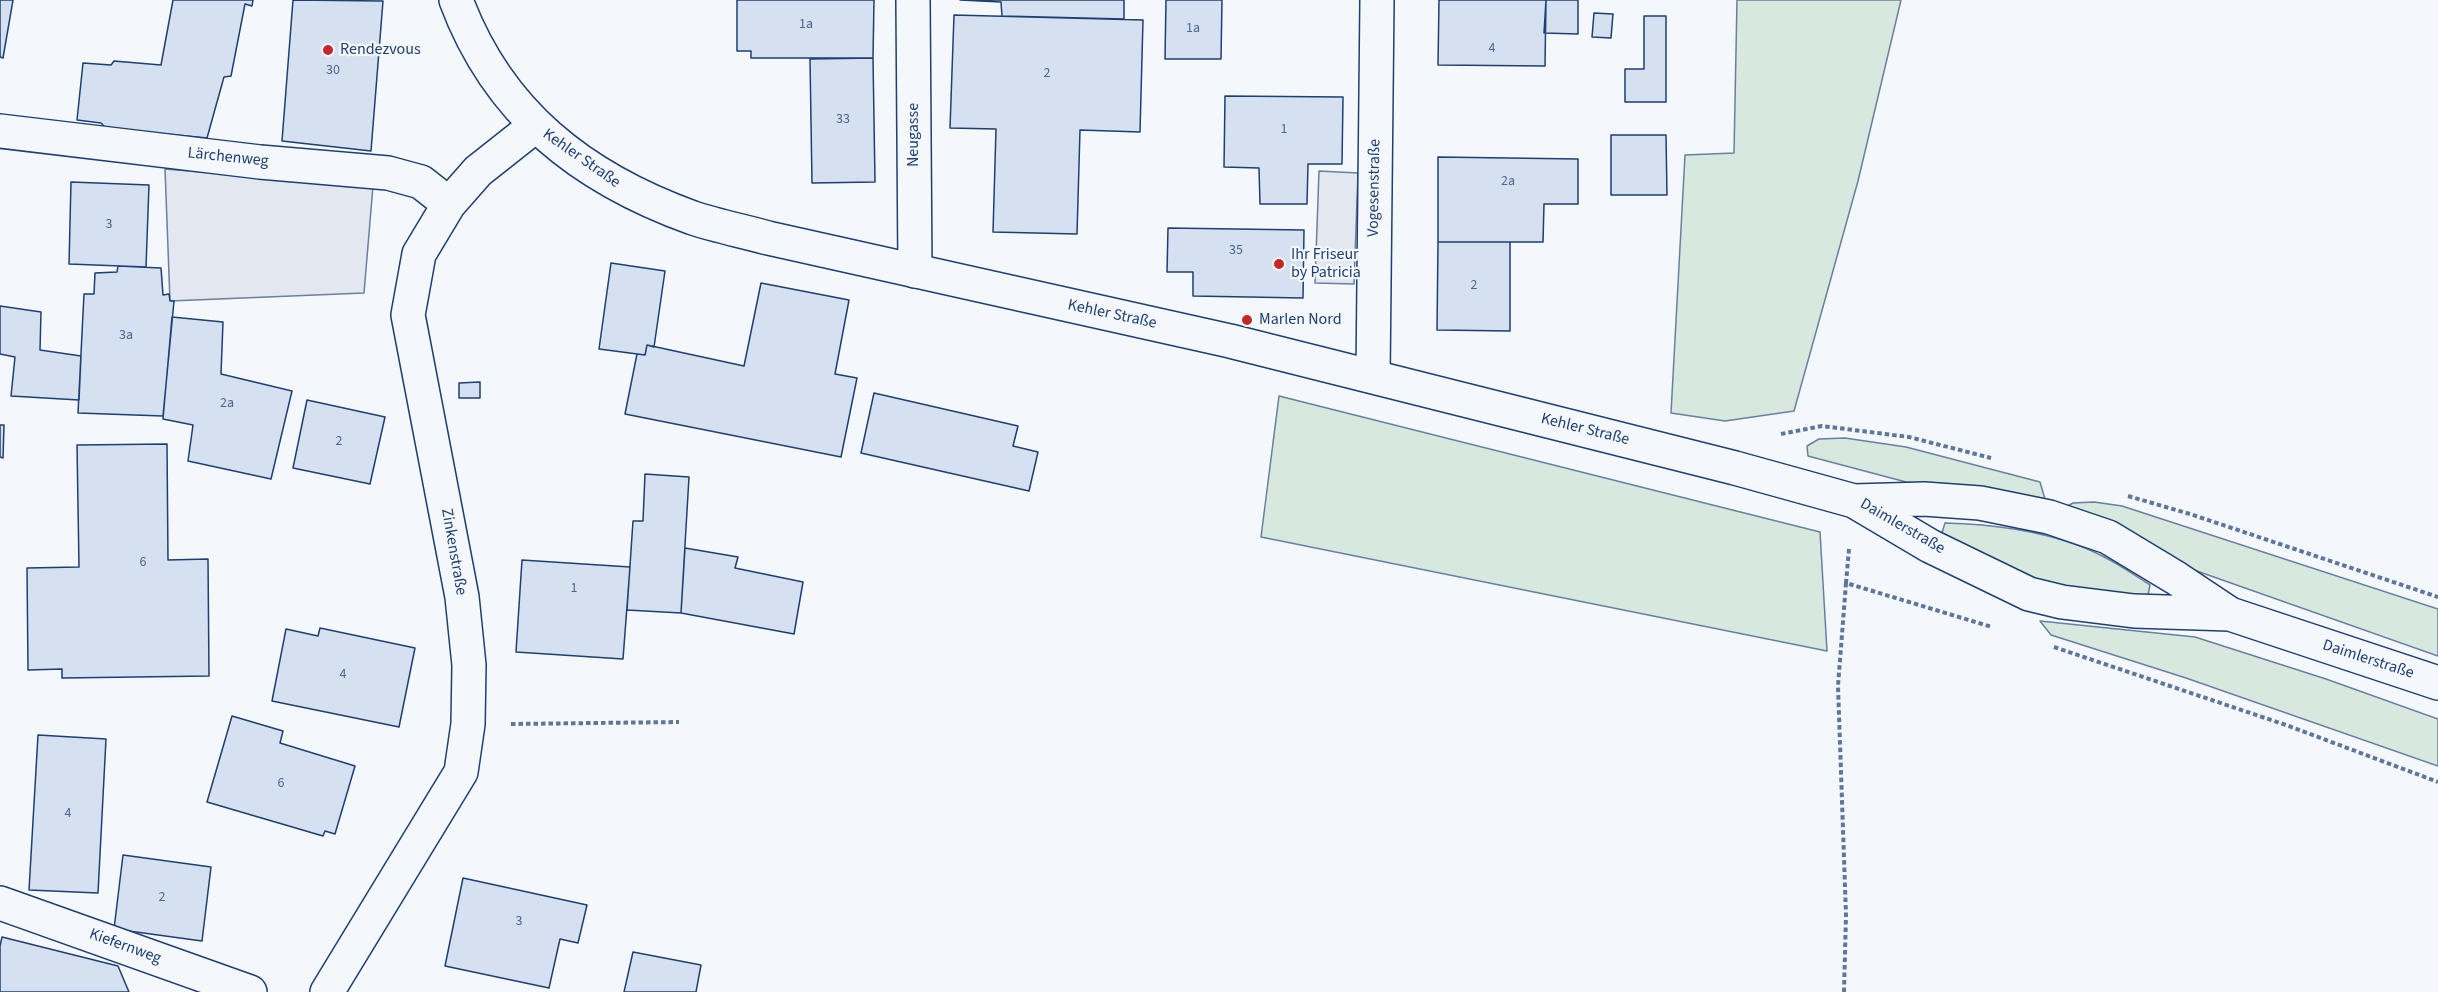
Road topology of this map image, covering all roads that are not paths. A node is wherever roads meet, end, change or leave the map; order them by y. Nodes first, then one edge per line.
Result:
1 (456, 0) edge
2 (913, 0) edge
3 (1377, 0) edge
4 (535, 126) junction
5 (0, 131) edge
6 (449, 204) junction
7 (915, 271) junction
8 (1373, 376) junction
9 (1854, 501) junction
10 (2230, 614) junction
11 (2438, 683) edge
12 (0, 903) edge
13 (250, 992) edge
14 (327, 992) edge

1 - 4 main road, Kehler Straße
2 - 7 main road, Neugasse
3 - 8 main road, Vogesenstraße
4 - 6 main road, Zinkenstraße
4 - 7 main road, Kehler Straße
5 - 6 main road, Lärchenweg
6 - 14 main road, Zinkenstraße
7 - 8 main road, Kehler Straße
8 - 9 main road, Kehler Straße
9 - 10 main road, Daimlerstraße
9 - 10 main road, Daimlerstraße
10 - 11 main road, Daimlerstraße
12 - 13 main road, Kiefernweg

